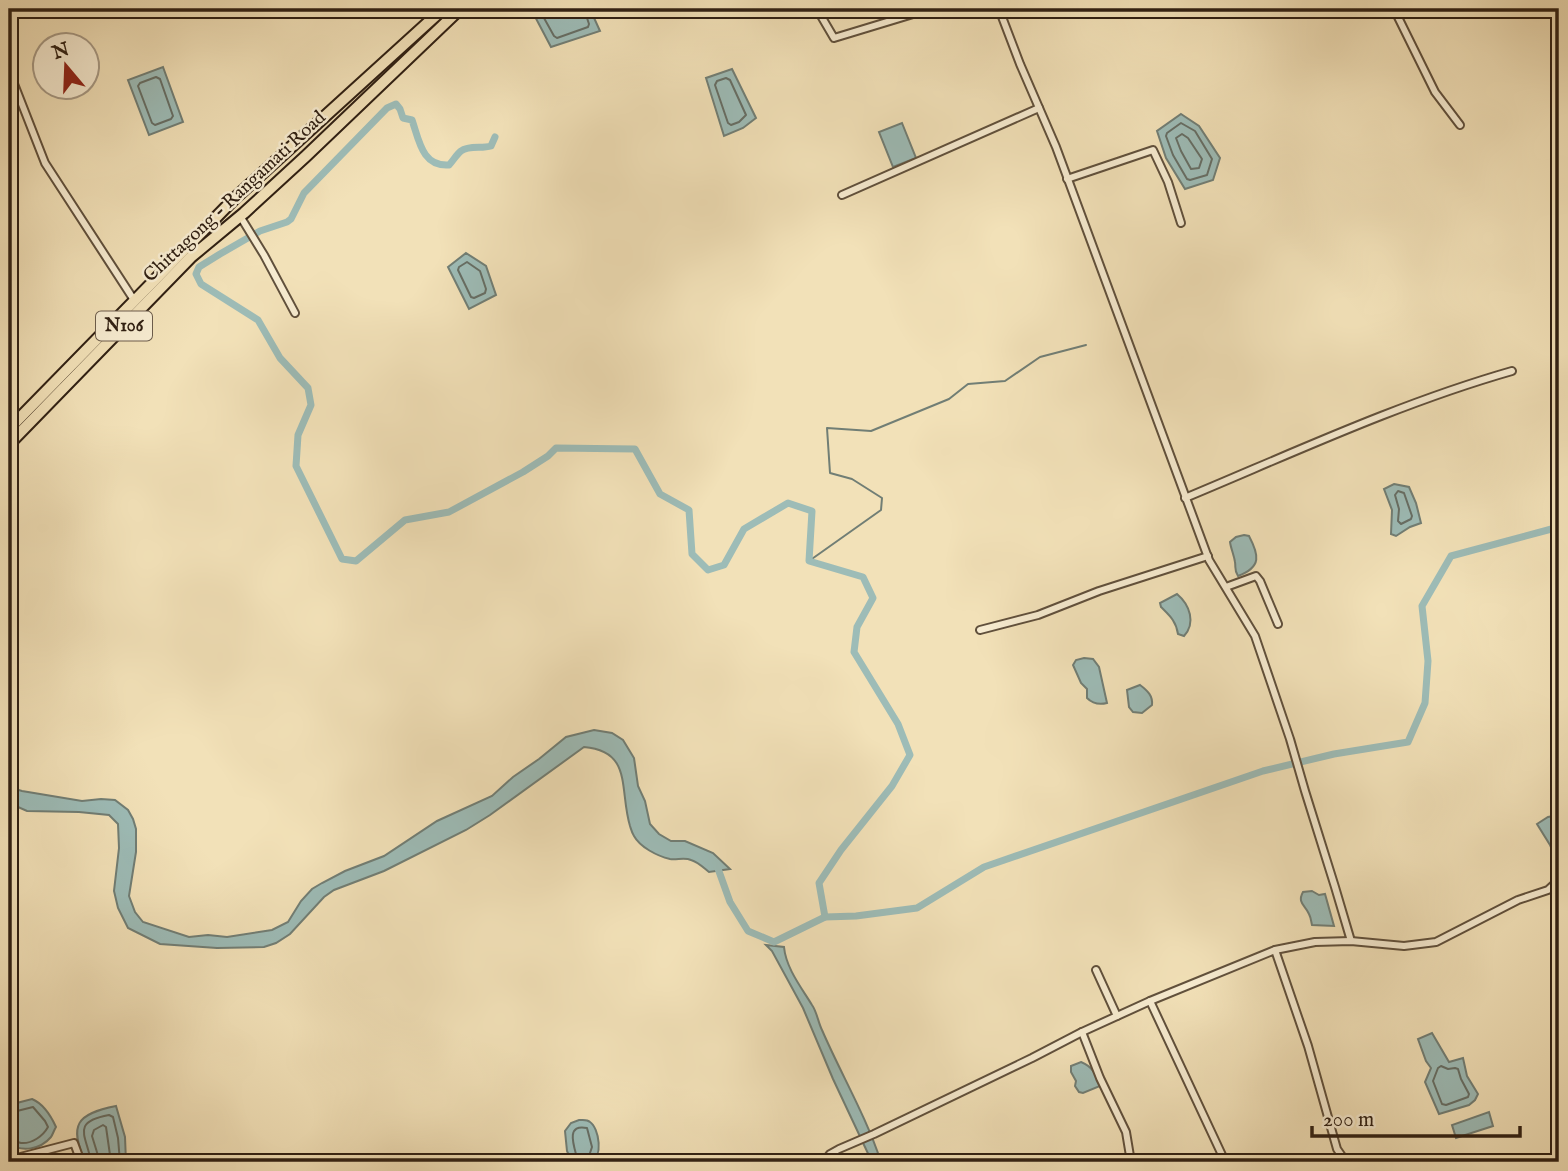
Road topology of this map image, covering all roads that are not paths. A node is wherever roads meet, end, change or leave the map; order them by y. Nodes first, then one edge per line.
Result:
1 (443, 9) edge
2 (460, 9) edge
3 (817, 9) edge
4 (1000, 9) edge
5 (1394, 9) edge
6 (9, 71) edge
7 (1039, 108) junction
8 (1460, 125) dead end
9 (1067, 179) junction
10 (842, 195) dead end
11 (242, 215) junction
12 (1181, 223) dead end
13 (134, 300) junction
14 (295, 313) dead end
15 (103, 341) junction
16 (1513, 371) dead end
17 (9, 429) edge
18 (9, 444) edge
19 (1185, 498) junction
20 (1208, 556) junction
21 (1226, 587) junction
22 (1278, 624) dead end
23 (979, 630) dead end
24 (1559, 880) edge
25 (1351, 941) junction
26 (1275, 950) junction
27 (1096, 970) dead end
28 (1150, 1001) junction
29 (1117, 1016) junction
30 (1082, 1032) junction
31 (1222, 1154) dead end
32 (9, 1160) edge
33 (82, 1162) edge
34 (824, 1162) edge
35 (1130, 1162) edge
36 (1346, 1162) edge

1 - 13 highway
2 - 11 highway, Chittagong - Rangamati Road / N106
3 - 4 street
4 - 7 street
5 - 8 street
6 - 13 street
7 - 9 street
7 - 10 street
9 - 12 street
9 - 19 street
11 - 14 street
11 - 15 highway, Chittagong - Rangamati Road / N106
13 - 15 highway
15 - 17 highway
15 - 18 highway, Chittagong - Rangamati Road / N106
16 - 19 street
19 - 20 street
20 - 21 street
20 - 23 street
21 - 22 street
21 - 25 street
24 - 25 street
25 - 26 street
26 - 28 street
26 - 36 street
27 - 29 street
28 - 29 street
28 - 31 street
29 - 30 street
30 - 34 street
30 - 35 street
32 - 33 street

